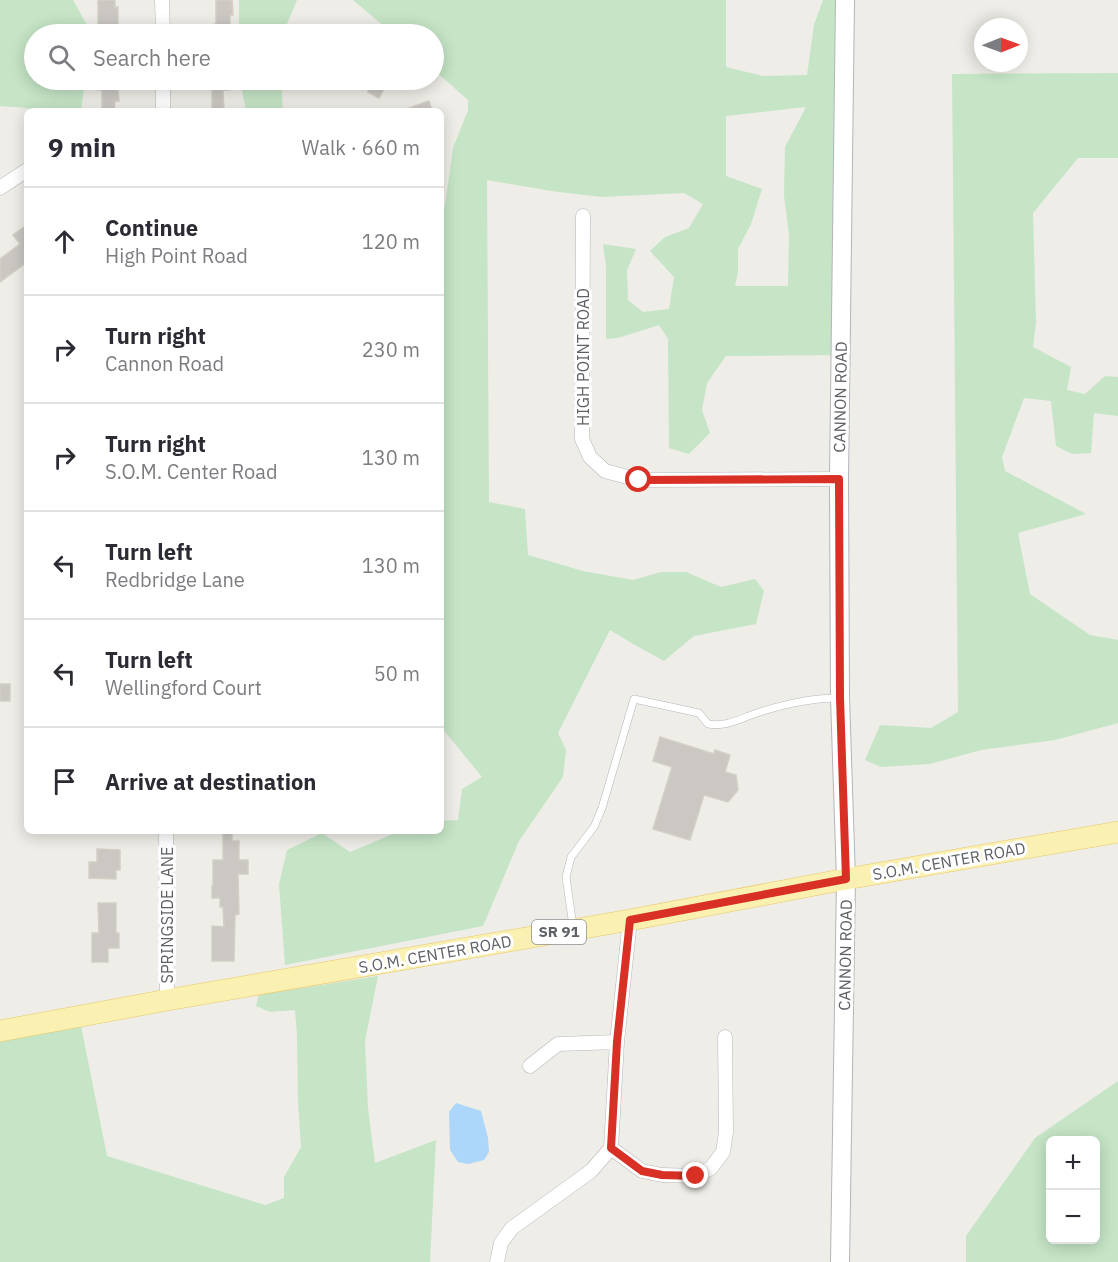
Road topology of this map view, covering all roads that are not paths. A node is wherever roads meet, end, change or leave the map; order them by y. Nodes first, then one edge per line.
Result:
1 (162, 0) edge
2 (845, 0) edge
3 (163, 24) edge
4 (163, 90) edge
5 (163, 108) edge
6 (24, 172) edge
7 (0, 188) edge
8 (583, 216) dead end
9 (839, 479) junction
10 (840, 698) junction
11 (1118, 832) edge
12 (166, 834) edge
13 (846, 879) junction
14 (630, 920) junction
15 (573, 930) junction
16 (167, 1000) junction
17 (0, 1031) edge
18 (724, 1036) dead end
19 (617, 1042) junction
20 (530, 1065) dead end
21 (611, 1148) junction
22 (497, 1262) edge
23 (840, 1262) edge

1 - 3 street
2 - 9 main road, CANNON ROAD
4 - 5 street
6 - 7 street
8 - 9 street, HIGH POINT ROAD
9 - 10 main road, CANNON ROAD
10 - 13 main road, CANNON ROAD
10 - 15 lane
11 - 13 main road, S.O.M. CENTER ROAD / SR 91
12 - 16 street, SPRINGSIDE LANE
13 - 14 main road, S.O.M. CENTER ROAD / SR 91
13 - 23 main road, CANNON ROAD
14 - 15 main road, S.O.M. CENTER ROAD / SR 91
14 - 19 street
15 - 16 main road, S.O.M. CENTER ROAD / SR 91
16 - 17 main road, S.O.M. CENTER ROAD / SR 91
18 - 21 street
19 - 20 street
19 - 21 street
21 - 22 street

